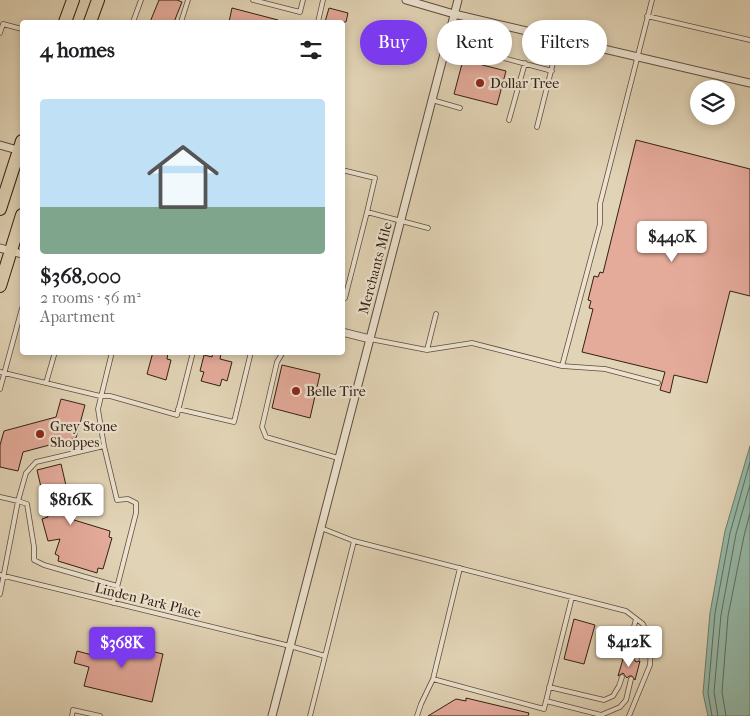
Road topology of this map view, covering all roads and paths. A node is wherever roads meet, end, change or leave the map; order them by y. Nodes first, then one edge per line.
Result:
1 (73, 0) edge
2 (98, 0) edge
3 (141, 0) edge
4 (188, 0) edge
5 (253, 0) edge
6 (303, 0) edge
7 (323, 0) edge
8 (406, 0) edge
9 (458, 0) edge
10 (652, 0) edge
11 (454, 14) junction
12 (648, 16) junction
13 (66, 20) edge
14 (91, 20) edge
15 (134, 20) edge
16 (182, 20) edge
17 (318, 20) edge
18 (1, 23) edge
19 (20, 28) edge
20 (522, 30) edge
21 (0, 33) edge
22 (750, 40) edge
23 (607, 50) edge
24 (637, 57) junction
25 (524, 65) edge
26 (532, 65) edge
27 (553, 65) edge
28 (552, 71) junction
29 (750, 83) edge
30 (432, 100) junction
31 (460, 108) dead end
32 (509, 120) dead end
33 (537, 127) dead end
34 (0, 145) edge
35 (20, 148) edge
36 (20, 151) edge
37 (345, 171) edge
38 (1, 201) edge
39 (366, 212) junction
40 (20, 222) edge
41 (400, 222) junction
42 (428, 228) dead end
43 (11, 251) edge
44 (0, 286) edge
45 (345, 298) edge
46 (20, 314) edge
47 (436, 314) dead end
48 (345, 333) edge
49 (370, 339) junction
50 (427, 350) junction
51 (54, 355) edge
52 (111, 355) edge
53 (192, 355) edge
54 (250, 355) edge
55 (281, 355) edge
56 (562, 366) junction
57 (2, 372) edge
58 (46, 383) junction
59 (658, 383) dead end
60 (0, 388) edge
61 (100, 396) junction
62 (178, 409) junction
63 (104, 446) junction
64 (338, 458) junction
65 (0, 497) edge
66 (18, 502) junction
67 (321, 528) junction
68 (354, 541) junction
69 (460, 568) junction
70 (2, 576) edge
71 (117, 586) junction
72 (0, 594) edge
73 (572, 597) junction
74 (113, 603) junction
75 (636, 619) junction
76 (644, 628) junction
77 (290, 646) junction
78 (325, 656) junction
79 (626, 657) dead end
80 (637, 659) dead end
81 (622, 677) dead end
82 (433, 679) junction
83 (632, 679) dead end
84 (549, 687) junction
85 (546, 701) junction
86 (72, 716) edge
87 (100, 716) edge
88 (272, 716) edge
89 (310, 716) edge
90 (418, 716) edge
91 (629, 716) edge

1 - 13 highway
2 - 14 highway
3 - 15 lane
4 - 16 lane
5 - 6 lane
7 - 17 lane
8 - 11 street
9 - 11 street, Merchants Mile
10 - 12 lane
11 - 20 street
11 - 30 street, Merchants Mile
12 - 22 lane
12 - 24 lane
18 - 19 lane
18 - 21 lane
23 - 24 street
24 - 29 street
24 - 56 lane
25 - 32 lane
26 - 28 lane
27 - 28 lane
28 - 33 lane
30 - 31 lane
30 - 41 street, Merchants Mile
34 - 35 street
36 - 38 highway
37 - 39 lane
39 - 41 lane
39 - 45 lane
40 - 43 highway
41 - 42 lane
41 - 49 street, Merchants Mile
43 - 44 highway
46 - 57 lane
47 - 50 lane
48 - 49 street
49 - 50 lane
49 - 64 street, Merchants Mile
50 - 56 lane
51 - 58 lane
52 - 61 lane
53 - 62 lane
54 - 62 lane
55 - 64 lane
56 - 59 lane
57 - 58 lane
57 - 60 lane
58 - 61 lane
61 - 62 lane
61 - 63 lane
63 - 66 lane
63 - 71 lane
64 - 67 street, Merchants Mile
65 - 66 lane
66 - 70 lane
66 - 71 lane
67 - 68 lane
67 - 77 street, Merchants Mile
68 - 69 lane
68 - 78 lane
69 - 73 lane
69 - 82 lane
70 - 72 lane
70 - 74 lane, Linden Park Place
71 - 74 lane
73 - 75 lane
73 - 84 lane
74 - 77 lane, Linden Park Place
75 - 76 lane
75 - 79 lane
76 - 80 lane
76 - 91 lane
77 - 78 lane, Linden Park Place
77 - 88 street, Merchants Mile
78 - 89 lane
81 - 84 lane
82 - 85 lane
82 - 90 lane
83 - 85 lane
84 - 85 lane
86 - 87 lane

